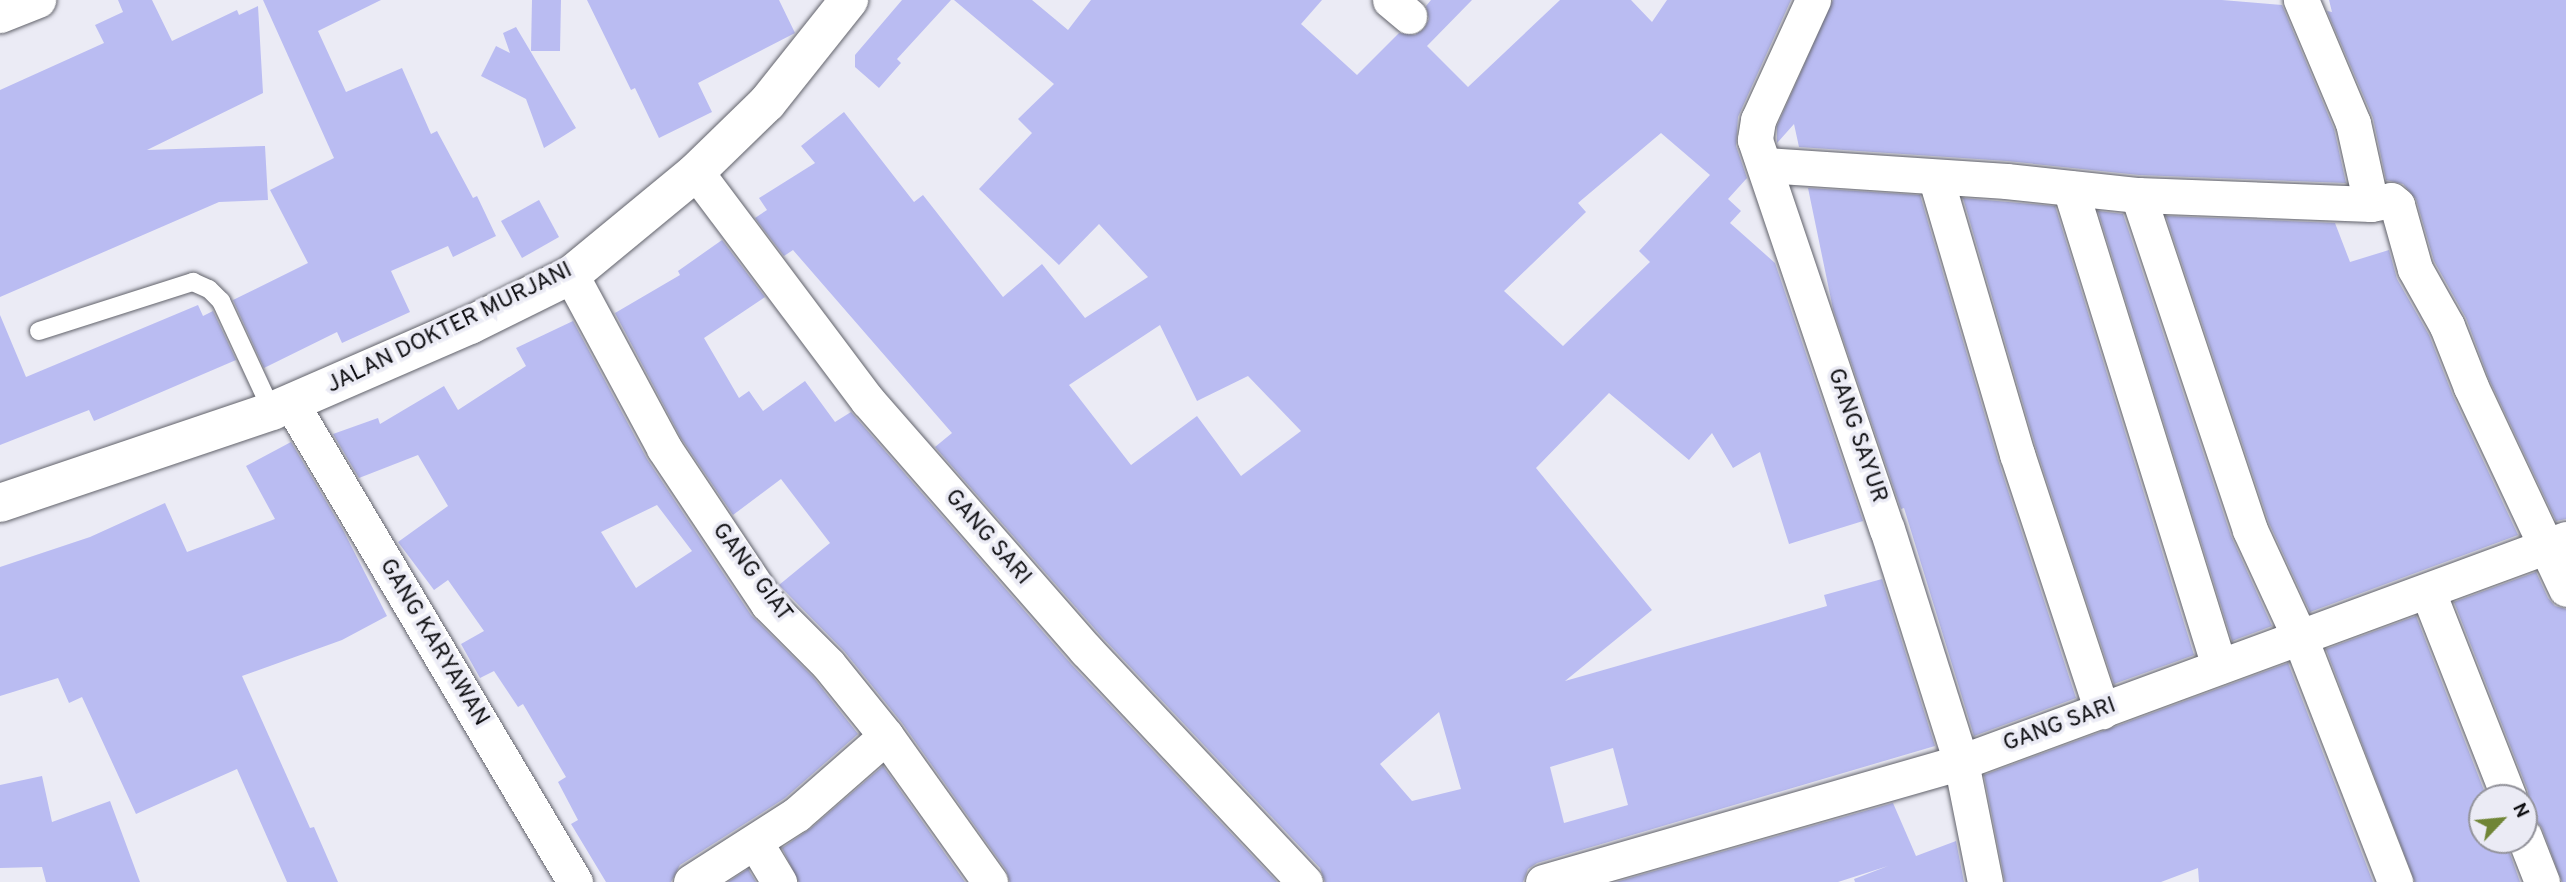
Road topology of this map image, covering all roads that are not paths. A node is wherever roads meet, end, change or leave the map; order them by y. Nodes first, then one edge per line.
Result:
1 (38, 0) edge
2 (849, 0) edge
3 (1813, 0) edge
4 (2301, 0) edge
5 (0, 15) edge
6 (1765, 166) junction
7 (696, 173) junction
8 (1936, 179) junction
9 (2070, 188) junction
10 (2138, 195) junction
11 (2371, 204) junction
12 (571, 275) junction
13 (39, 331) dead end
14 (282, 407) junction
15 (0, 503) edge
16 (2556, 543) edge
17 (2566, 589) edge
18 (2427, 592) junction
19 (2300, 638) junction
20 (2219, 666) junction
21 (2102, 711) junction
22 (886, 736) junction
23 (1961, 762) junction
24 (2503, 784) edge
25 (755, 842) junction
26 (2531, 854) edge
27 (1560, 880) edge
28 (575, 882) edge
29 (691, 882) edge
30 (779, 882) edge
31 (990, 882) edge
32 (1305, 882) edge
33 (1985, 882) edge
34 (2395, 882) edge
35 (2542, 882) edge

1 - 5 street
2 - 7 street, JALAN DOKTER MURJANI
3 - 6 street, GANG SAYUR
4 - 11 street
6 - 8 street
6 - 23 street, GANG SAYUR
7 - 12 street, JALAN DOKTER MURJANI
7 - 32 street, GANG SARI
8 - 9 street
8 - 21 street
9 - 10 street
9 - 20 street
10 - 11 street
10 - 19 street
11 - 16 street
12 - 14 street, JALAN DOKTER MURJANI
12 - 22 street, GANG GIAT
13 - 14 lane
14 - 15 street, JALAN DOKTER MURJANI
14 - 28 street, GANG KARYAWAN
16 - 17 street
16 - 18 street, GANG SARI
18 - 19 street, GANG SARI
18 - 24 street
19 - 20 street, GANG SARI
19 - 34 street
20 - 21 street, GANG SARI
21 - 23 street, GANG SARI
22 - 25 street
22 - 31 street, GANG GIAT
23 - 27 street, GANG SARI
23 - 33 street, GANG SAYUR
25 - 29 street
25 - 30 street
26 - 35 street

